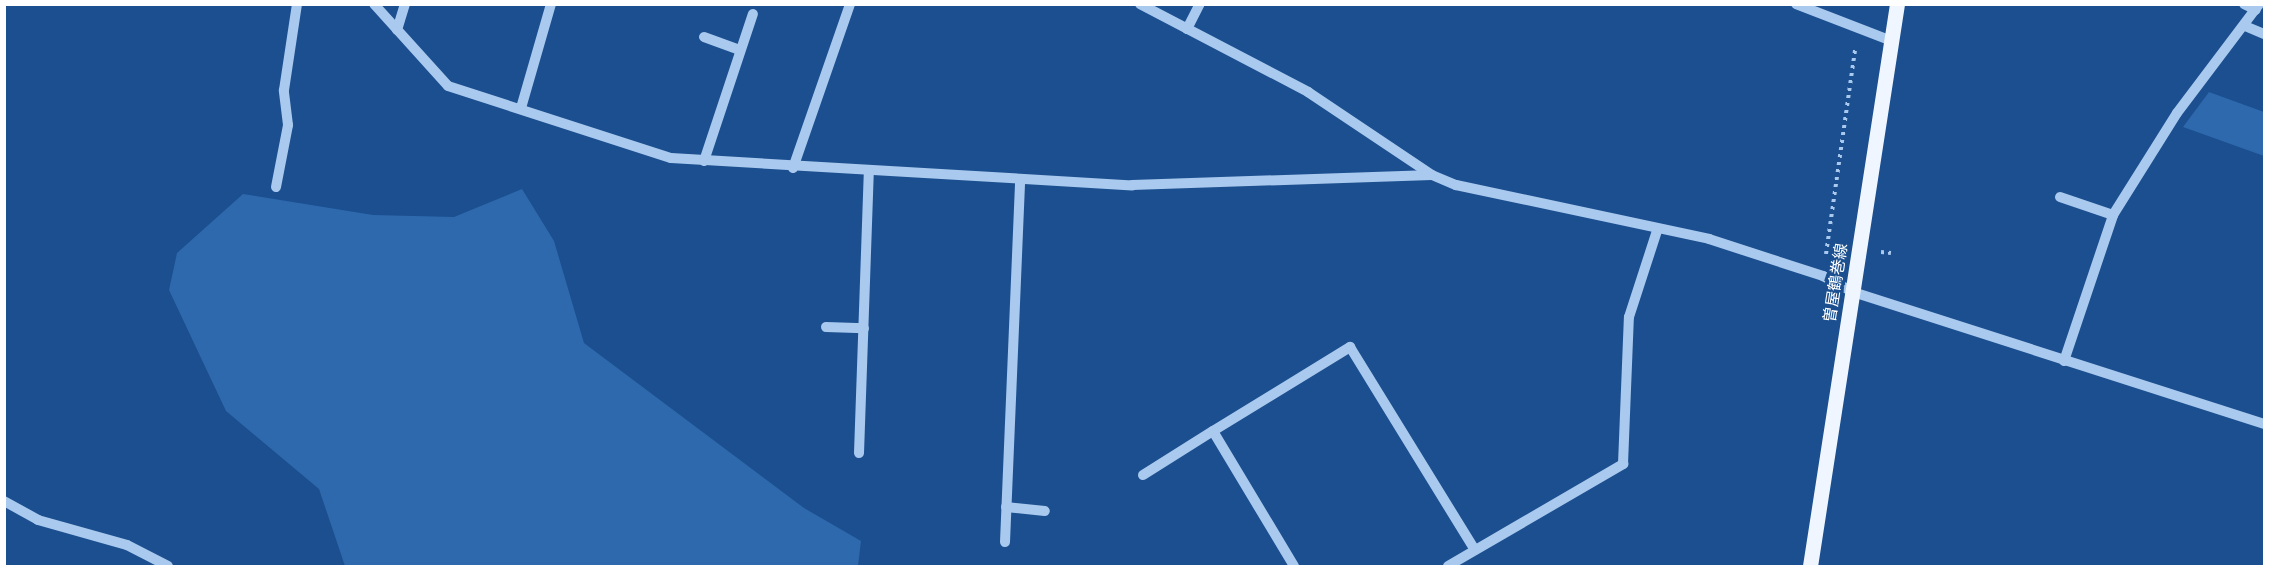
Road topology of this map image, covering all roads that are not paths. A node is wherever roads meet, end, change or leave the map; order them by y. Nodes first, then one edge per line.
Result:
1 (297, 4) edge
2 (374, 4) edge
3 (405, 4) edge
4 (552, 4) edge
5 (850, 4) edge
6 (1140, 4) edge
7 (1200, 4) edge
8 (1796, 4) edge
9 (1897, 4) edge
10 (2244, 4) edge
11 (2257, 7) edge
12 (753, 14) dead end
13 (2245, 26) junction
14 (1187, 29) junction
15 (397, 30) junction
16 (2265, 34) edge
17 (704, 37) dead end
18 (1892, 41) junction
19 (740, 50) junction
20 (521, 108) junction
21 (704, 161) junction
22 (793, 168) junction
23 (869, 172) junction
24 (1432, 175) junction
25 (1020, 179) junction
26 (276, 187) dead end
27 (2060, 197) dead end
28 (2113, 215) junction
29 (1657, 231) junction
30 (1853, 292) junction
31 (826, 327) dead end
32 (864, 328) junction
33 (2064, 361) junction
34 (2265, 424) edge
35 (1213, 432) junction
36 (859, 453) dead end
37 (1143, 475) dead end
38 (4, 501) edge
39 (1006, 507) junction
40 (1045, 511) dead end
41 (1005, 542) dead end
42 (1475, 550) junction
43 (1467, 562) edge
44 (168, 567) edge
45 (1294, 567) edge
46 (1448, 567) edge
47 (1810, 567) edge

1 - 26 street
2 - 15 street
3 - 15 street
4 - 20 street
5 - 22 street
6 - 14 street
7 - 14 street
8 - 18 street
9 - 18 main road, 曽屋鶴巻線
10 - 11 street
11 - 13 street
12 - 19 street
13 - 16 street
13 - 28 street
14 - 24 street
15 - 20 street
17 - 19 street
18 - 30 main road, 曽屋鶴巻線
19 - 21 street
20 - 21 street
21 - 22 street
22 - 23 street
23 - 25 street
23 - 32 street
24 - 25 street
24 - 29 street
25 - 39 street
27 - 28 street
28 - 33 street
29 - 30 street
29 - 42 street
30 - 33 street
30 - 47 main road, 曽屋鶴巻線
31 - 32 street
32 - 36 street
33 - 34 street
35 - 37 street
35 - 42 street
35 - 45 street
38 - 44 street
39 - 40 street
39 - 41 street
42 - 43 street
43 - 46 street

